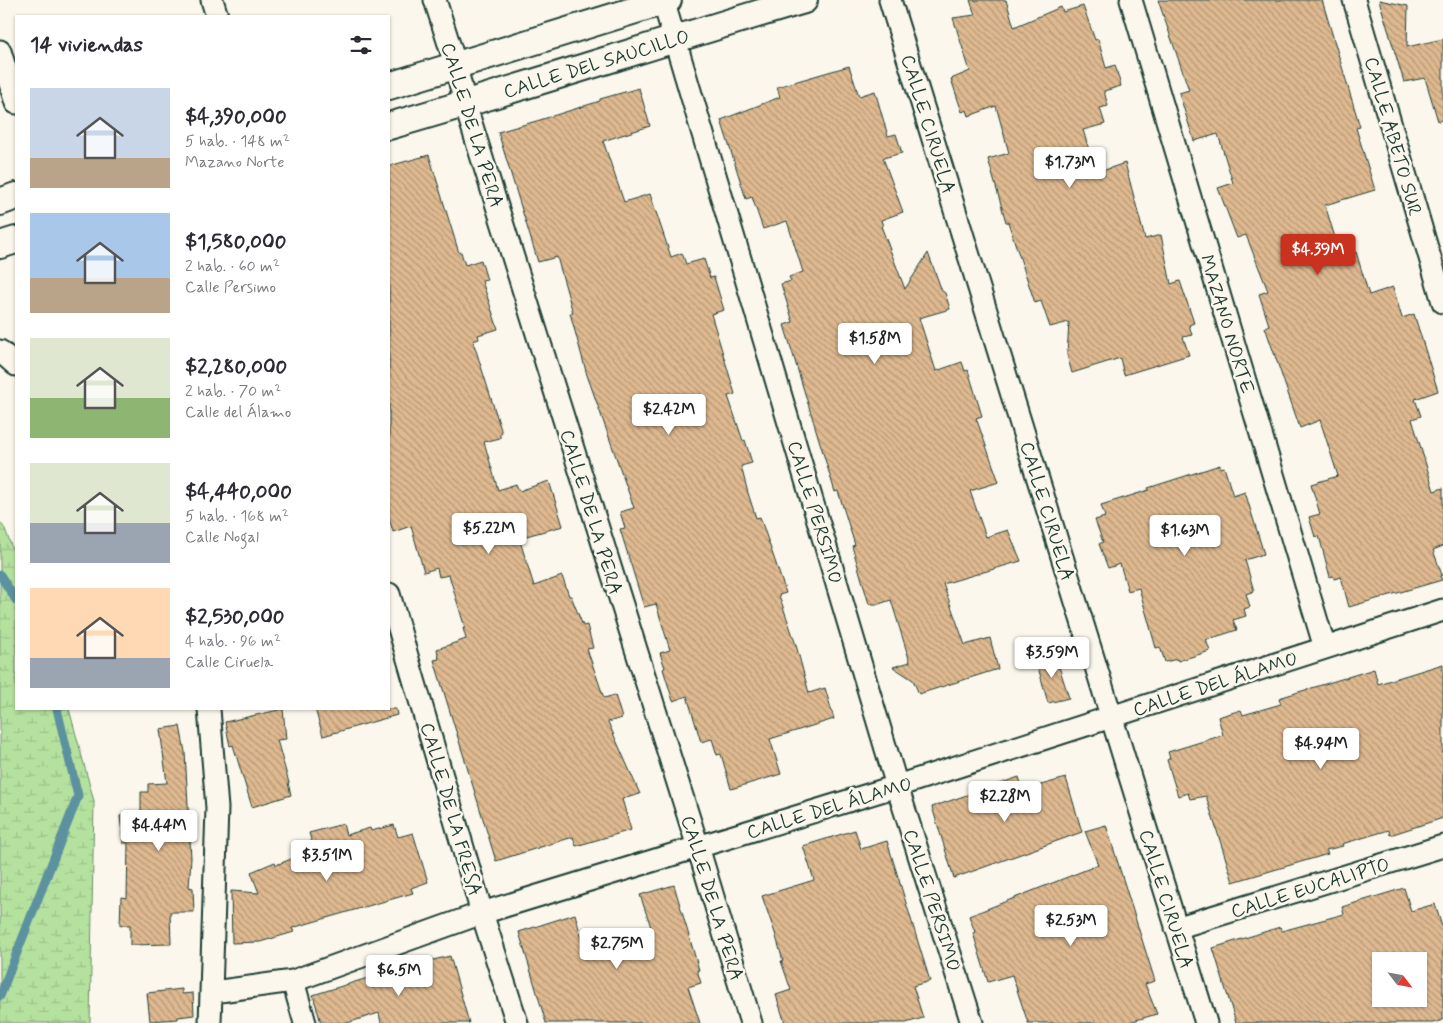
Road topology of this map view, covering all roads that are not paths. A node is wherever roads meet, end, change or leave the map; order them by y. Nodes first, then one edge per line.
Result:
1 (212, 0) edge
2 (435, 0) edge
3 (665, 0) edge
4 (804, 0) edge
5 (890, 0) edge
6 (1131, 0) edge
7 (1354, 0) edge
8 (217, 15) edge
9 (675, 38) junction
10 (0, 51) edge
11 (456, 66) junction
12 (390, 86) edge
13 (15, 100) edge
14 (465, 104) junction
15 (390, 126) edge
16 (15, 196) edge
17 (0, 202) edge
18 (15, 240) edge
19 (0, 245) edge
20 (1443, 302) edge
21 (0, 351) edge
22 (15, 364) edge
23 (390, 597) edge
24 (1443, 610) edge
25 (1325, 648) junction
26 (209, 710) edge
27 (1111, 716) junction
28 (897, 786) junction
29 (1443, 846) edge
30 (698, 847) junction
31 (482, 913) junction
32 (1176, 928) junction
33 (293, 981) junction
34 (213, 992) junction
35 (210, 1023) edge
36 (305, 1023) edge
37 (517, 1023) edge
38 (751, 1023) edge
39 (972, 1023) edge
40 (1206, 1023) edge

1 - 8 street
2 - 11 street, CALLE DE LA PERA
3 - 9 street, CALLE PERSIMO
3 - 11 street, CALLE DEL SAUCILLO
4 - 9 street, CALLE DEL SAUCILLO
5 - 27 street, CALLE CIRUELA
6 - 25 street, MAZANO NORTE
7 - 20 street, CALLE ABETO SUR
9 - 14 street, CALLE DEL SAUCILLO
9 - 28 street, CALLE PERSIMO
10 - 13 street
11 - 12 street, CALLE DEL SAUCILLO
11 - 14 street, CALLE DE LA PERA
14 - 15 street, CALLE DEL SAUCILLO
14 - 30 street, CALLE DE LA PERA
16 - 17 street
18 - 19 street
21 - 22 street
23 - 31 street, CALLE DE LA FRESA
24 - 25 street, CALLE DEL ÁLAMO
25 - 27 street, CALLE DEL ÁLAMO
26 - 34 street
27 - 28 street, CALLE DEL ÁLAMO
27 - 32 street, CALLE CIRUELA
28 - 30 street, CALLE DEL ÁLAMO
28 - 39 street, CALLE PERSIMO
29 - 32 street, CALLE EUCALIPTO
30 - 31 street, CALLE DEL ÁLAMO
30 - 38 street, CALLE DE LA PERA
31 - 33 street, CALLE DEL ÁLAMO
31 - 37 street, CALLE DE LA FRESA
32 - 40 street, CALLE CIRUELA
33 - 34 street, CALLE DEL ÁLAMO
33 - 36 street
34 - 35 street

